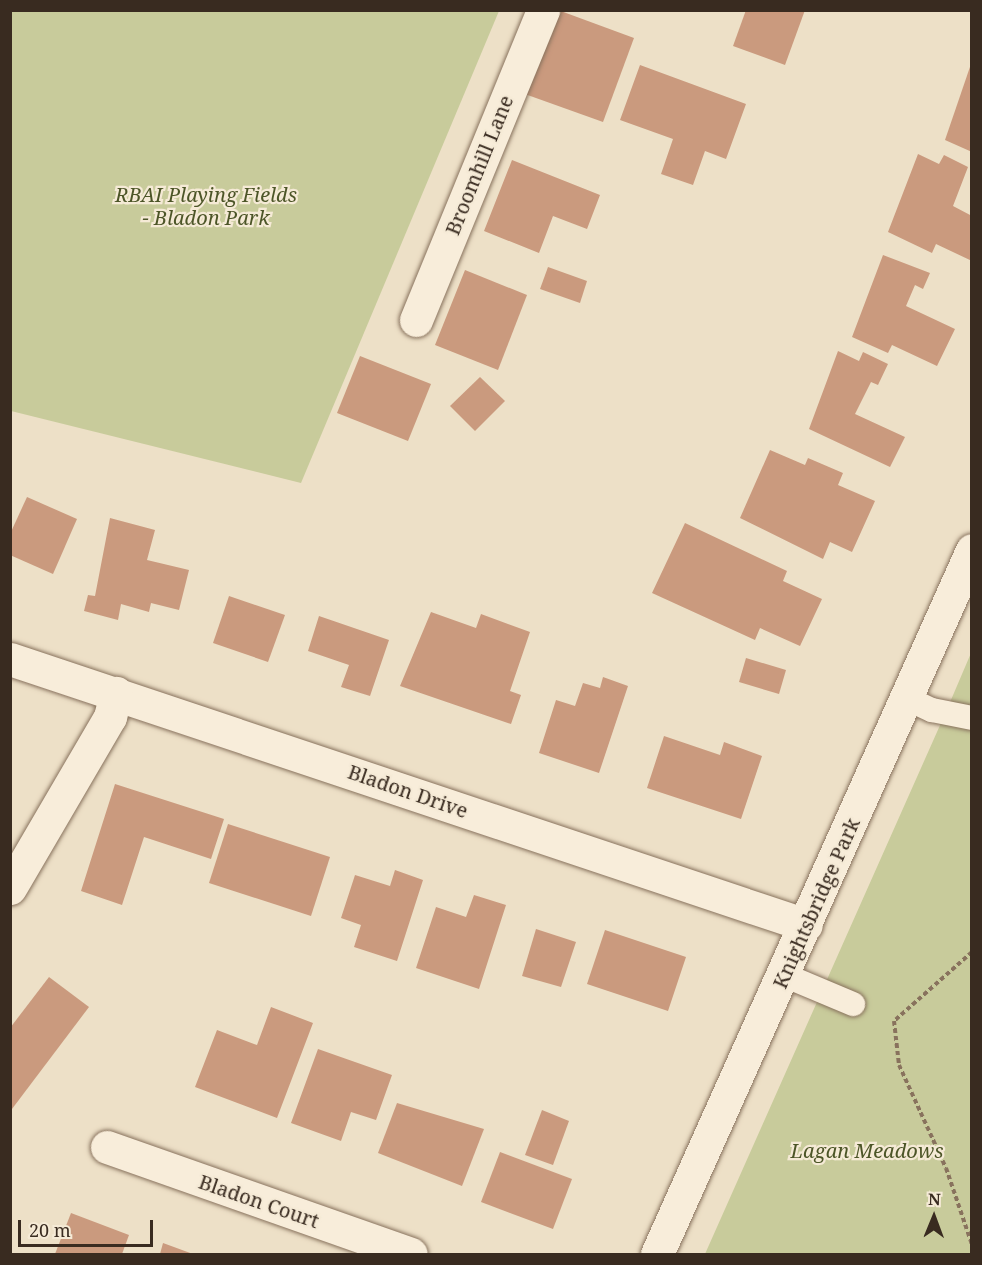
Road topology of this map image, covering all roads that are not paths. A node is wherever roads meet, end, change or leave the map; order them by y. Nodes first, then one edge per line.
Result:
1 (543, 10) edge
2 (416, 320) dead end
3 (972, 550) edge
4 (10, 658) edge
5 (116, 693) junction
6 (906, 698) junction
7 (972, 718) edge
8 (10, 888) edge
9 (806, 925) junction
10 (784, 975) junction
11 (853, 1004) dead end
12 (107, 1147) dead end
13 (411, 1254) edge
14 (657, 1254) edge

1 - 2 street, Broomhill Lane
3 - 6 street, Knightsbridge Park
4 - 5 street, Bladon Drive
5 - 8 street
5 - 9 street, Bladon Drive
6 - 7 lane
6 - 9 street, Knightsbridge Park
9 - 10 street, Knightsbridge Park
10 - 11 lane
10 - 14 street, Knightsbridge Park
12 - 13 street, Bladon Court

